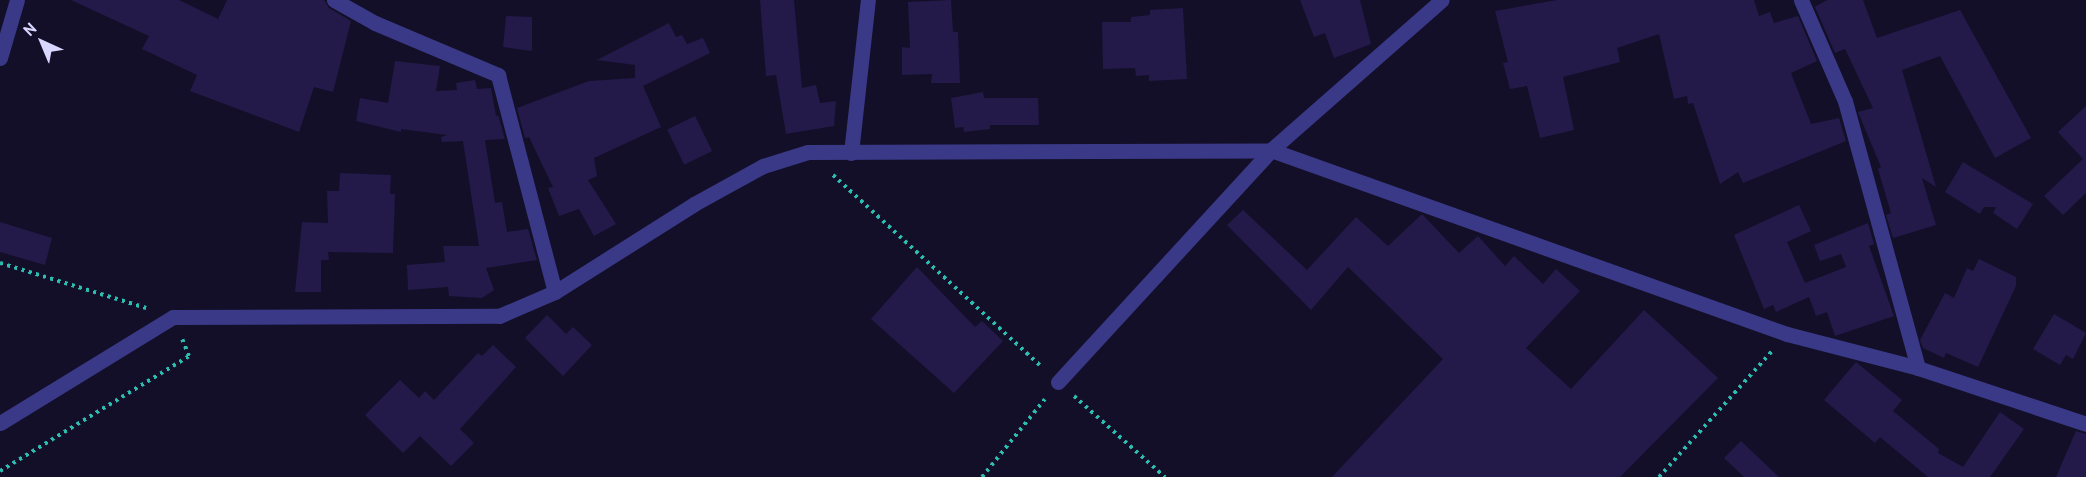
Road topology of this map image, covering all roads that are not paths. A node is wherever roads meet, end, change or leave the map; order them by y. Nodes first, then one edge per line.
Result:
1 (17, 0) edge
2 (334, 0) edge
3 (868, 0) edge
4 (1442, 0) edge
5 (1801, 0) edge
6 (0, 58) edge
7 (1271, 150) junction
8 (851, 153) junction
9 (555, 292) junction
10 (1918, 368) junction
11 (1058, 382) road end
12 (0, 423) edge
13 (2086, 424) edge

1 - 6 street
2 - 9 street
3 - 8 street
4 - 7 street
5 - 10 street
7 - 8 street
7 - 10 street
7 - 11 street
8 - 9 street
9 - 12 street
10 - 13 street

